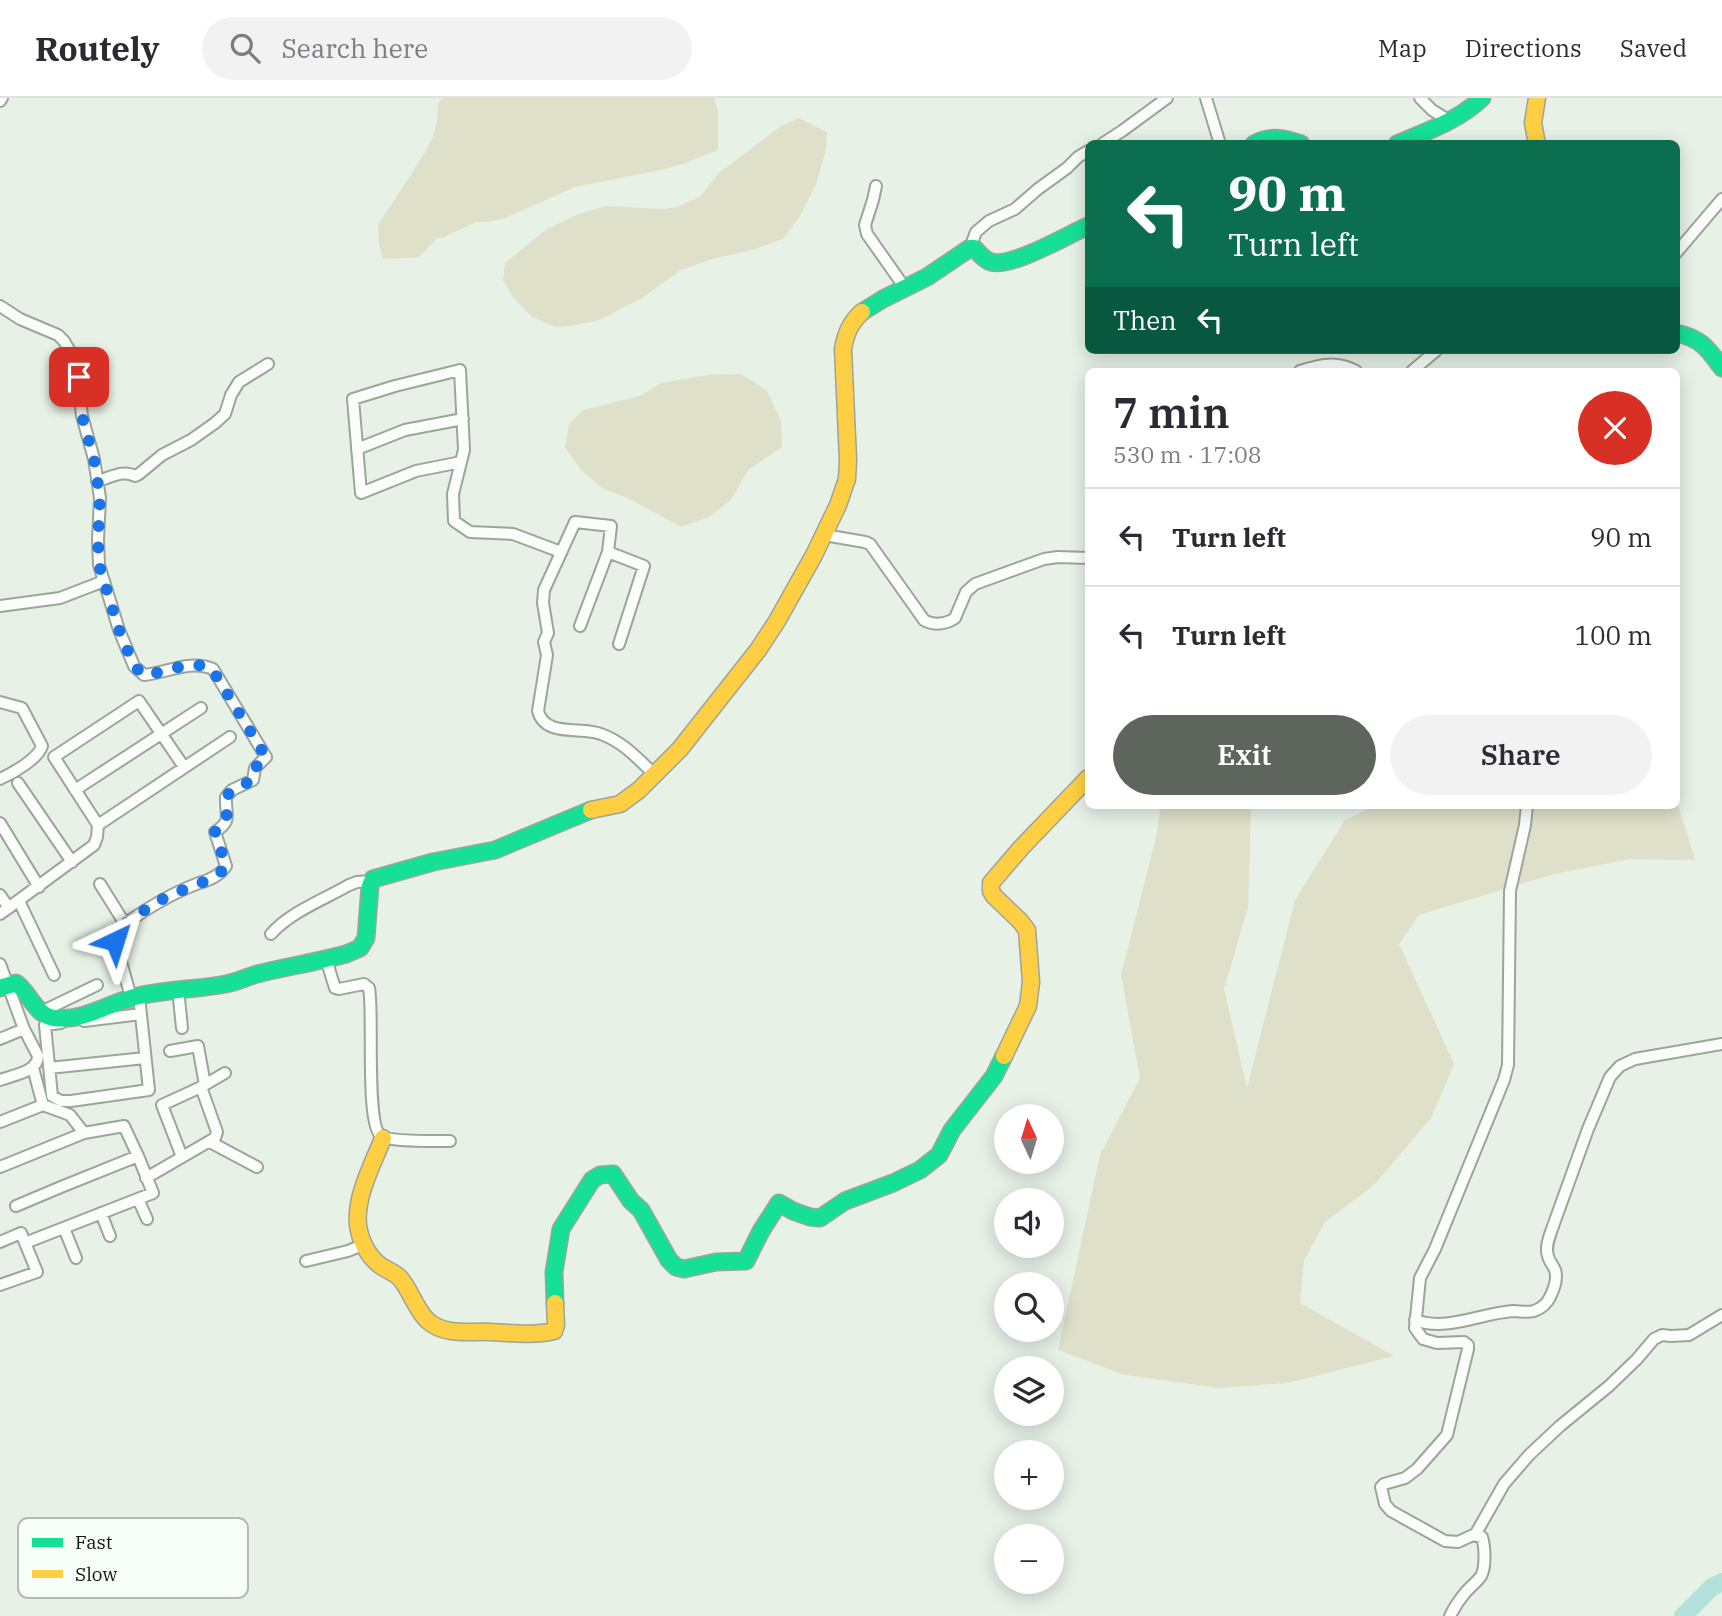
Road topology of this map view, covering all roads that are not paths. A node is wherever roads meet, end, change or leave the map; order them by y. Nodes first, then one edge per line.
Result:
1 (1167, 98) edge
2 (1206, 98) edge
3 (1420, 98) edge
4 (1482, 98) edge
5 (1537, 98) edge
6 (1448, 120) junction
7 (1108, 140) edge
8 (1219, 140) edge
9 (1258, 140) edge
10 (1291, 140) edge
11 (1406, 140) edge
12 (1536, 140) edge
13 (1085, 153) edge
14 (876, 186) dead end
15 (1722, 199) edge
16 (1085, 227) edge
17 (970, 248) junction
18 (1680, 248) edge
19 (905, 288) junction
20 (0, 306) edge
21 (1680, 334) edge
22 (1715, 349) edge
23 (1432, 354) edge
24 (268, 364) dead end
25 (1311, 368) edge
26 (1351, 368) edge
27 (1416, 368) edge
28 (1722, 368) edge
29 (463, 419) junction
30 (357, 449) junction
31 (461, 462) junction
32 (97, 481) junction
33 (824, 535) junction
34 (561, 552) junction
35 (608, 552) junction
36 (1085, 558) edge
37 (104, 581) junction
38 (0, 606) edge
39 (580, 626) dead end
40 (619, 644) dead end
41 (0, 702) edge
42 (201, 708) dead end
43 (162, 734) junction
44 (230, 737) dead end
45 (184, 767) junction
46 (654, 774) junction
47 (0, 779) edge
48 (1085, 781) edge
49 (18, 783) dead end
50 (75, 790) junction
51 (1527, 809) edge
52 (0, 823) edge
53 (99, 825) junction
54 (72, 862) junction
55 (371, 881) junction
56 (100, 884) dead end
57 (38, 887) junction
58 (0, 895) edge
59 (19, 901) junction
60 (4, 911) edge
61 (125, 924) junction
62 (271, 934) dead end
63 (326, 959) junction
64 (0, 964) edge
65 (54, 975) dead end
66 (97, 985) dead end
67 (4, 986) edge
68 (178, 989) junction
69 (135, 997) junction
70 (41, 1013) junction
71 (141, 1014) junction
72 (182, 1028) dead end
73 (24, 1029) junction
74 (0, 1039) edge
75 (1722, 1044) edge
76 (170, 1051) dead end
77 (145, 1058) junction
78 (33, 1068) junction
79 (50, 1068) junction
80 (225, 1073) dead end
81 (0, 1080) edge
82 (203, 1086) junction
83 (43, 1105) junction
84 (0, 1122) edge
85 (84, 1133) junction
86 (383, 1138) junction
87 (450, 1141) dead end
88 (210, 1142) junction
89 (138, 1156) junction
90 (182, 1157) junction
91 (0, 1167) edge
92 (257, 1167) dead end
93 (146, 1178) junction
94 (138, 1199) junction
95 (16, 1206) dead end
96 (101, 1213) junction
97 (147, 1219) dead end
98 (64, 1228) junction
99 (110, 1236) dead end
100 (0, 1242) edge
101 (25, 1243) junction
102 (365, 1244) junction
103 (76, 1258) dead end
104 (306, 1261) dead end
105 (0, 1285) edge
106 (1722, 1315) edge
107 (1415, 1320) junction
108 (1475, 1535) junction
109 (1450, 1616) edge

1 - 7 street
2 - 8 street
3 - 6 street
4 - 6 street
5 - 12 street
6 - 11 street
9 - 10 street
13 - 17 street
14 - 19 street
15 - 18 street
16 - 17 street
17 - 19 street
19 - 33 street
20 - 32 street
21 - 22 street
22 - 28 street
23 - 27 street
24 - 32 street
25 - 26 street
29 - 30 street
29 - 30 street
29 - 31 street
30 - 31 street
31 - 34 street
32 - 37 street
33 - 36 street
33 - 46 street
34 - 35 street
34 - 46 street
35 - 39 street
35 - 40 street
37 - 38 street
37 - 61 street
41 - 47 street
42 - 43 street
43 - 45 street
43 - 50 street
43 - 50 street
44 - 45 street
45 - 53 street
46 - 55 street
48 - 102 street
49 - 54 street
50 - 53 street
51 - 107 street
52 - 57 street
53 - 54 street
54 - 57 street
55 - 62 street
55 - 63 street
56 - 61 street
57 - 59 street
58 - 60 street
59 - 60 street
59 - 65 street
61 - 69 street
63 - 68 street
63 - 86 street
64 - 67 street
66 - 70 street
67 - 70 street
67 - 73 street
68 - 69 street
68 - 72 street
69 - 70 street
69 - 71 street
71 - 77 street
71 - 79 street
73 - 74 street
73 - 78 street
75 - 107 street
76 - 82 street
77 - 79 street
77 - 79 street
78 - 81 street
78 - 83 street
80 - 82 street
82 - 88 street
82 - 90 street
83 - 84 street
83 - 85 street
85 - 89 street
85 - 91 street
86 - 87 street
86 - 102 street
88 - 90 street
88 - 92 street
89 - 93 street
89 - 95 street
90 - 93 street
93 - 94 street
94 - 96 street
94 - 97 street
96 - 98 street
96 - 99 street
98 - 101 street
98 - 103 street
100 - 101 street
101 - 105 street
102 - 104 street
106 - 108 street
107 - 108 street
108 - 109 street

